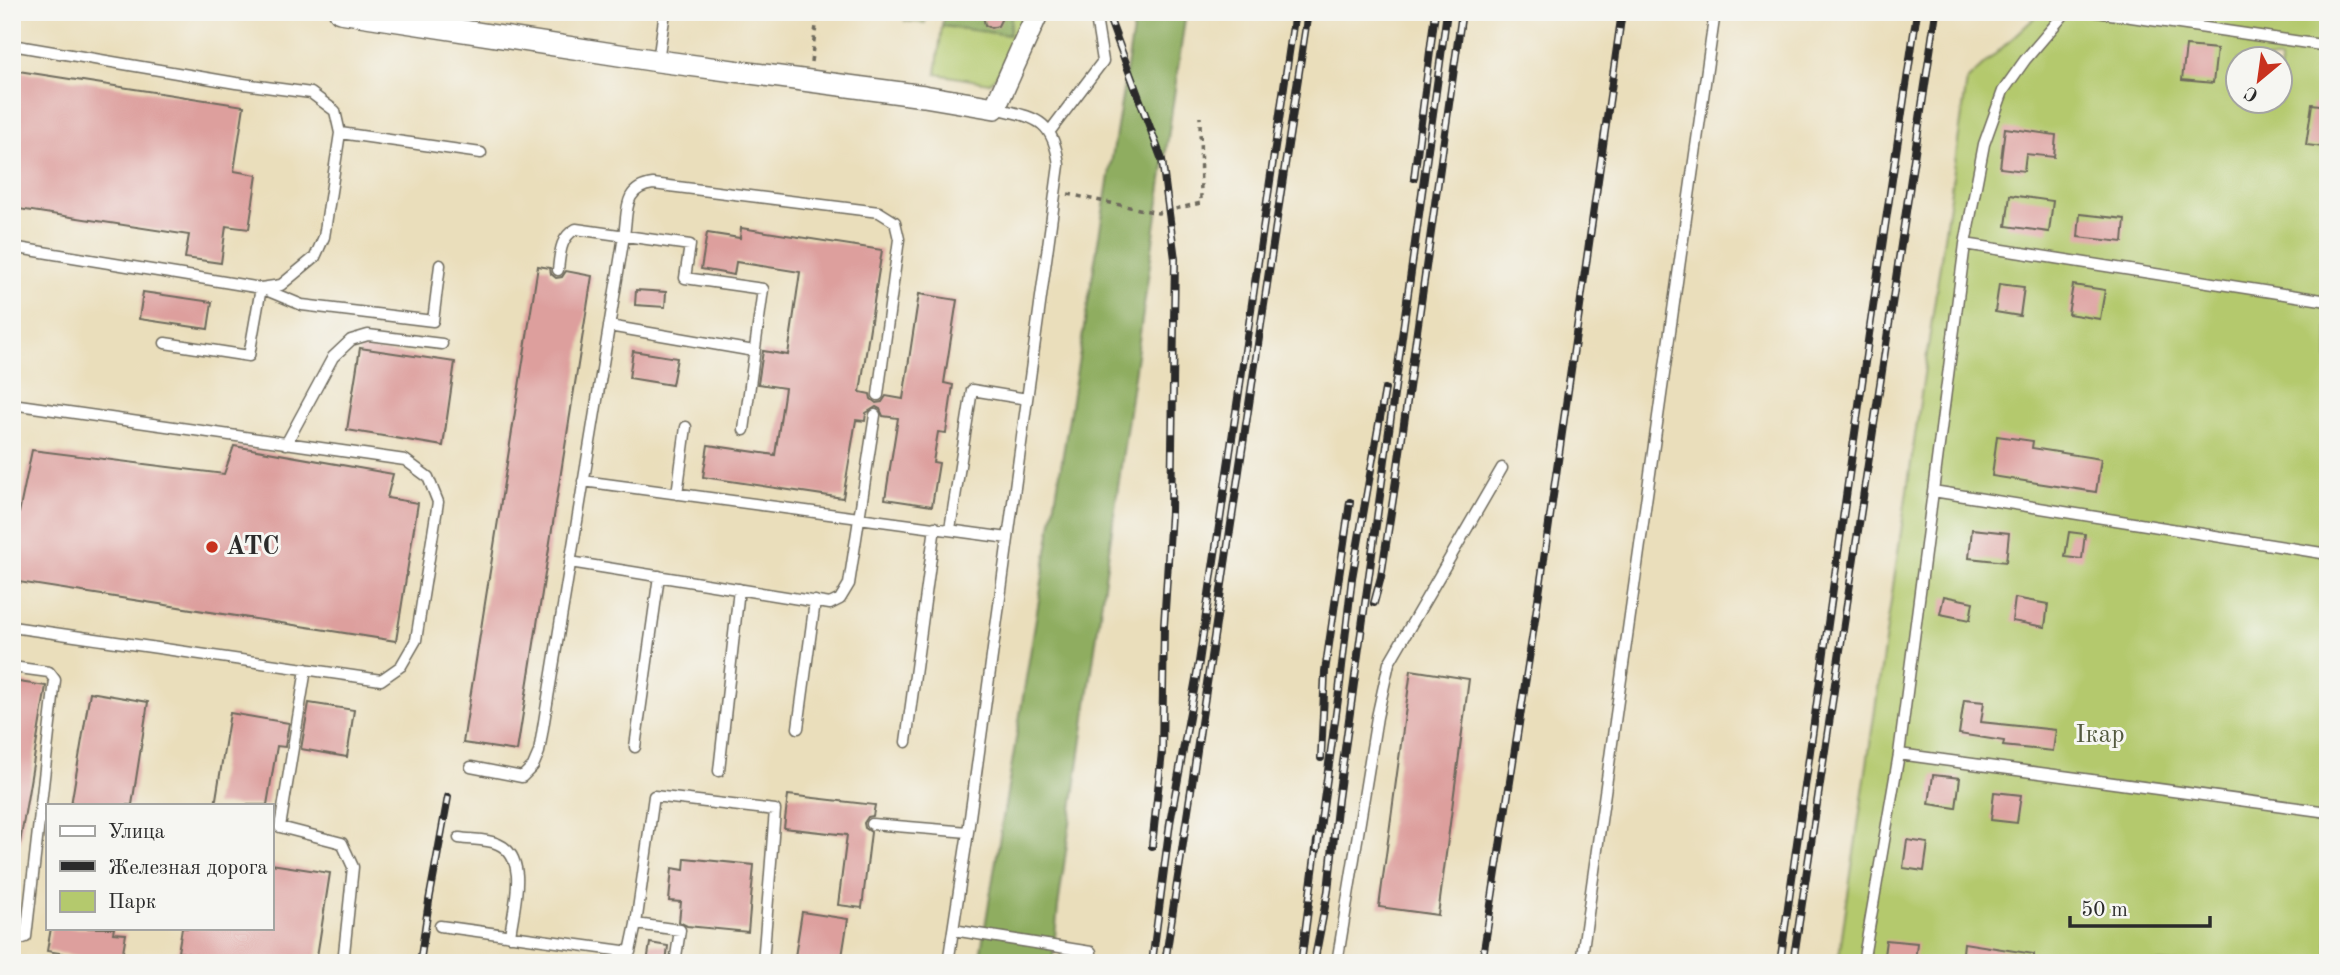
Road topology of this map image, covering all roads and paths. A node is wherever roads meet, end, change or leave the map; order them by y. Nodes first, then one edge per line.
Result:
1 (340, 12) edge
2 (665, 12) edge
3 (818, 12) edge
4 (943, 12) edge
5 (1038, 12) edge
6 (1095, 12) edge
7 (1715, 12) edge
8 (2066, 12) edge
9 (2097, 12) edge
10 (976, 16) dead end
11 (12, 45) edge
12 (2328, 46) edge
13 (658, 61) junction
14 (808, 80) junction
15 (995, 108) junction
16 (1200, 117) dead end
17 (1050, 131) junction
18 (340, 134) junction
19 (481, 153) dead end
20 (1055, 191) junction
21 (624, 236) junction
22 (1965, 244) junction
23 (12, 247) edge
24 (440, 265) dead end
25 (558, 270) dead end
26 (261, 288) junction
27 (2328, 301) edge
28 (609, 327) junction
29 (165, 343) dead end
30 (442, 344) dead end
31 (754, 351) junction
32 (878, 395) dead end
33 (1027, 399) junction
34 (12, 404) edge
35 (876, 415) dead end
36 (686, 427) dead end
37 (744, 430) dead end
38 (286, 444) junction
39 (1502, 468) dead end
40 (583, 481) junction
41 (1933, 491) junction
42 (677, 494) junction
43 (861, 517) junction
44 (935, 527) junction
45 (950, 529) junction
46 (1008, 538) junction
47 (2328, 554) edge
48 (570, 562) junction
49 (659, 576) junction
50 (738, 589) junction
51 (815, 601) junction
52 (12, 627) edge
53 (12, 667) edge
54 (306, 669) junction
55 (798, 728) dead end
56 (906, 742) dead end
57 (635, 747) dead end
58 (1899, 754) junction
59 (471, 767) dead end
60 (719, 771) dead end
61 (2328, 812) edge
62 (872, 824) dead end
63 (968, 832) junction
64 (459, 838) dead end
65 (636, 924) junction
66 (440, 926) dead end
67 (953, 930) junction
68 (510, 936) junction
69 (12, 942) edge
70 (1091, 952) dead end
71 (630, 957) edge
72 (343, 963) edge
73 (675, 963) edge
74 (763, 963) edge
75 (947, 963) edge
76 (1337, 963) edge
77 (1581, 963) edge
78 (1863, 963) edge

1 - 13 street
2 - 13 lane
3 - 14 path
4 - 10 path
5 - 15 street
6 - 17 lane
7 - 77 lane
8 - 22 lane
9 - 12 lane
11 - 18 lane
13 - 14 street
14 - 15 street
15 - 17 lane
16 - 20 path
17 - 20 lane
18 - 19 lane
18 - 26 lane
20 - 33 lane
21 - 25 lane
21 - 28 lane
21 - 31 lane
21 - 32 lane
22 - 27 lane
22 - 41 lane
23 - 26 lane
24 - 26 lane
26 - 29 lane
28 - 31 lane
28 - 40 lane
30 - 38 lane
31 - 37 lane
33 - 45 lane
33 - 46 lane
34 - 38 lane
35 - 43 lane
36 - 42 lane
38 - 54 lane
39 - 76 lane
40 - 42 lane
40 - 48 lane
41 - 47 lane
41 - 58 lane
42 - 43 lane
43 - 44 lane
43 - 51 lane
44 - 45 lane
44 - 56 lane
45 - 46 lane
46 - 63 lane
48 - 49 lane
48 - 59 lane
49 - 50 lane
49 - 57 lane
50 - 51 lane
50 - 60 lane
51 - 55 lane
52 - 54 lane
53 - 69 lane
54 - 72 lane
58 - 61 lane
58 - 78 lane
62 - 63 lane
63 - 67 lane
64 - 68 lane
65 - 71 lane
65 - 73 lane
65 - 74 lane
66 - 68 lane
67 - 70 lane
67 - 75 lane
68 - 71 lane

